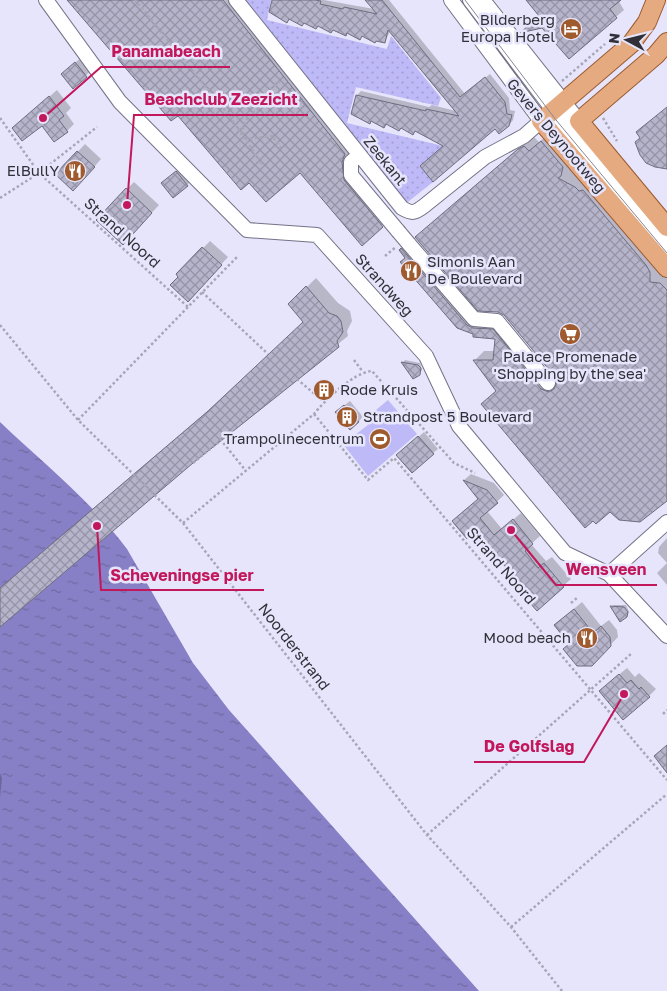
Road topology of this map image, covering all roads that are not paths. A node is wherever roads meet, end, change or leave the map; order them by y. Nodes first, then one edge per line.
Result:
1 (46, 0) edge
2 (236, 0) edge
3 (451, 0) edge
4 (470, 0) edge
5 (483, 0) edge
6 (656, 0) edge
7 (667, 42) edge
8 (554, 113) junction
9 (579, 121) junction
10 (359, 154) junction
11 (667, 228) edge
12 (667, 247) edge
13 (667, 268) edge
14 (548, 383) dead end
15 (667, 522) edge
16 (609, 574) junction
17 (667, 636) edge

1 - 16 street, Strandweg
2 - 10 street, Zeekant
3 - 8 street, Gevers Deynootweg
4 - 8 street, Gevers Deynootweg
5 - 8 street, Gevers Deynootweg
6 - 8 main road
7 - 9 main road
8 - 9 street, Gevers Deynootweg
8 - 9 street
8 - 10 street, Zeekant
8 - 12 street, Gevers Deynootweg
8 - 13 main road, Gevers Deynootweg
9 - 11 main road, Gevers Deynootweg
10 - 14 street, bridge
15 - 16 street
16 - 17 street, Strandweg

